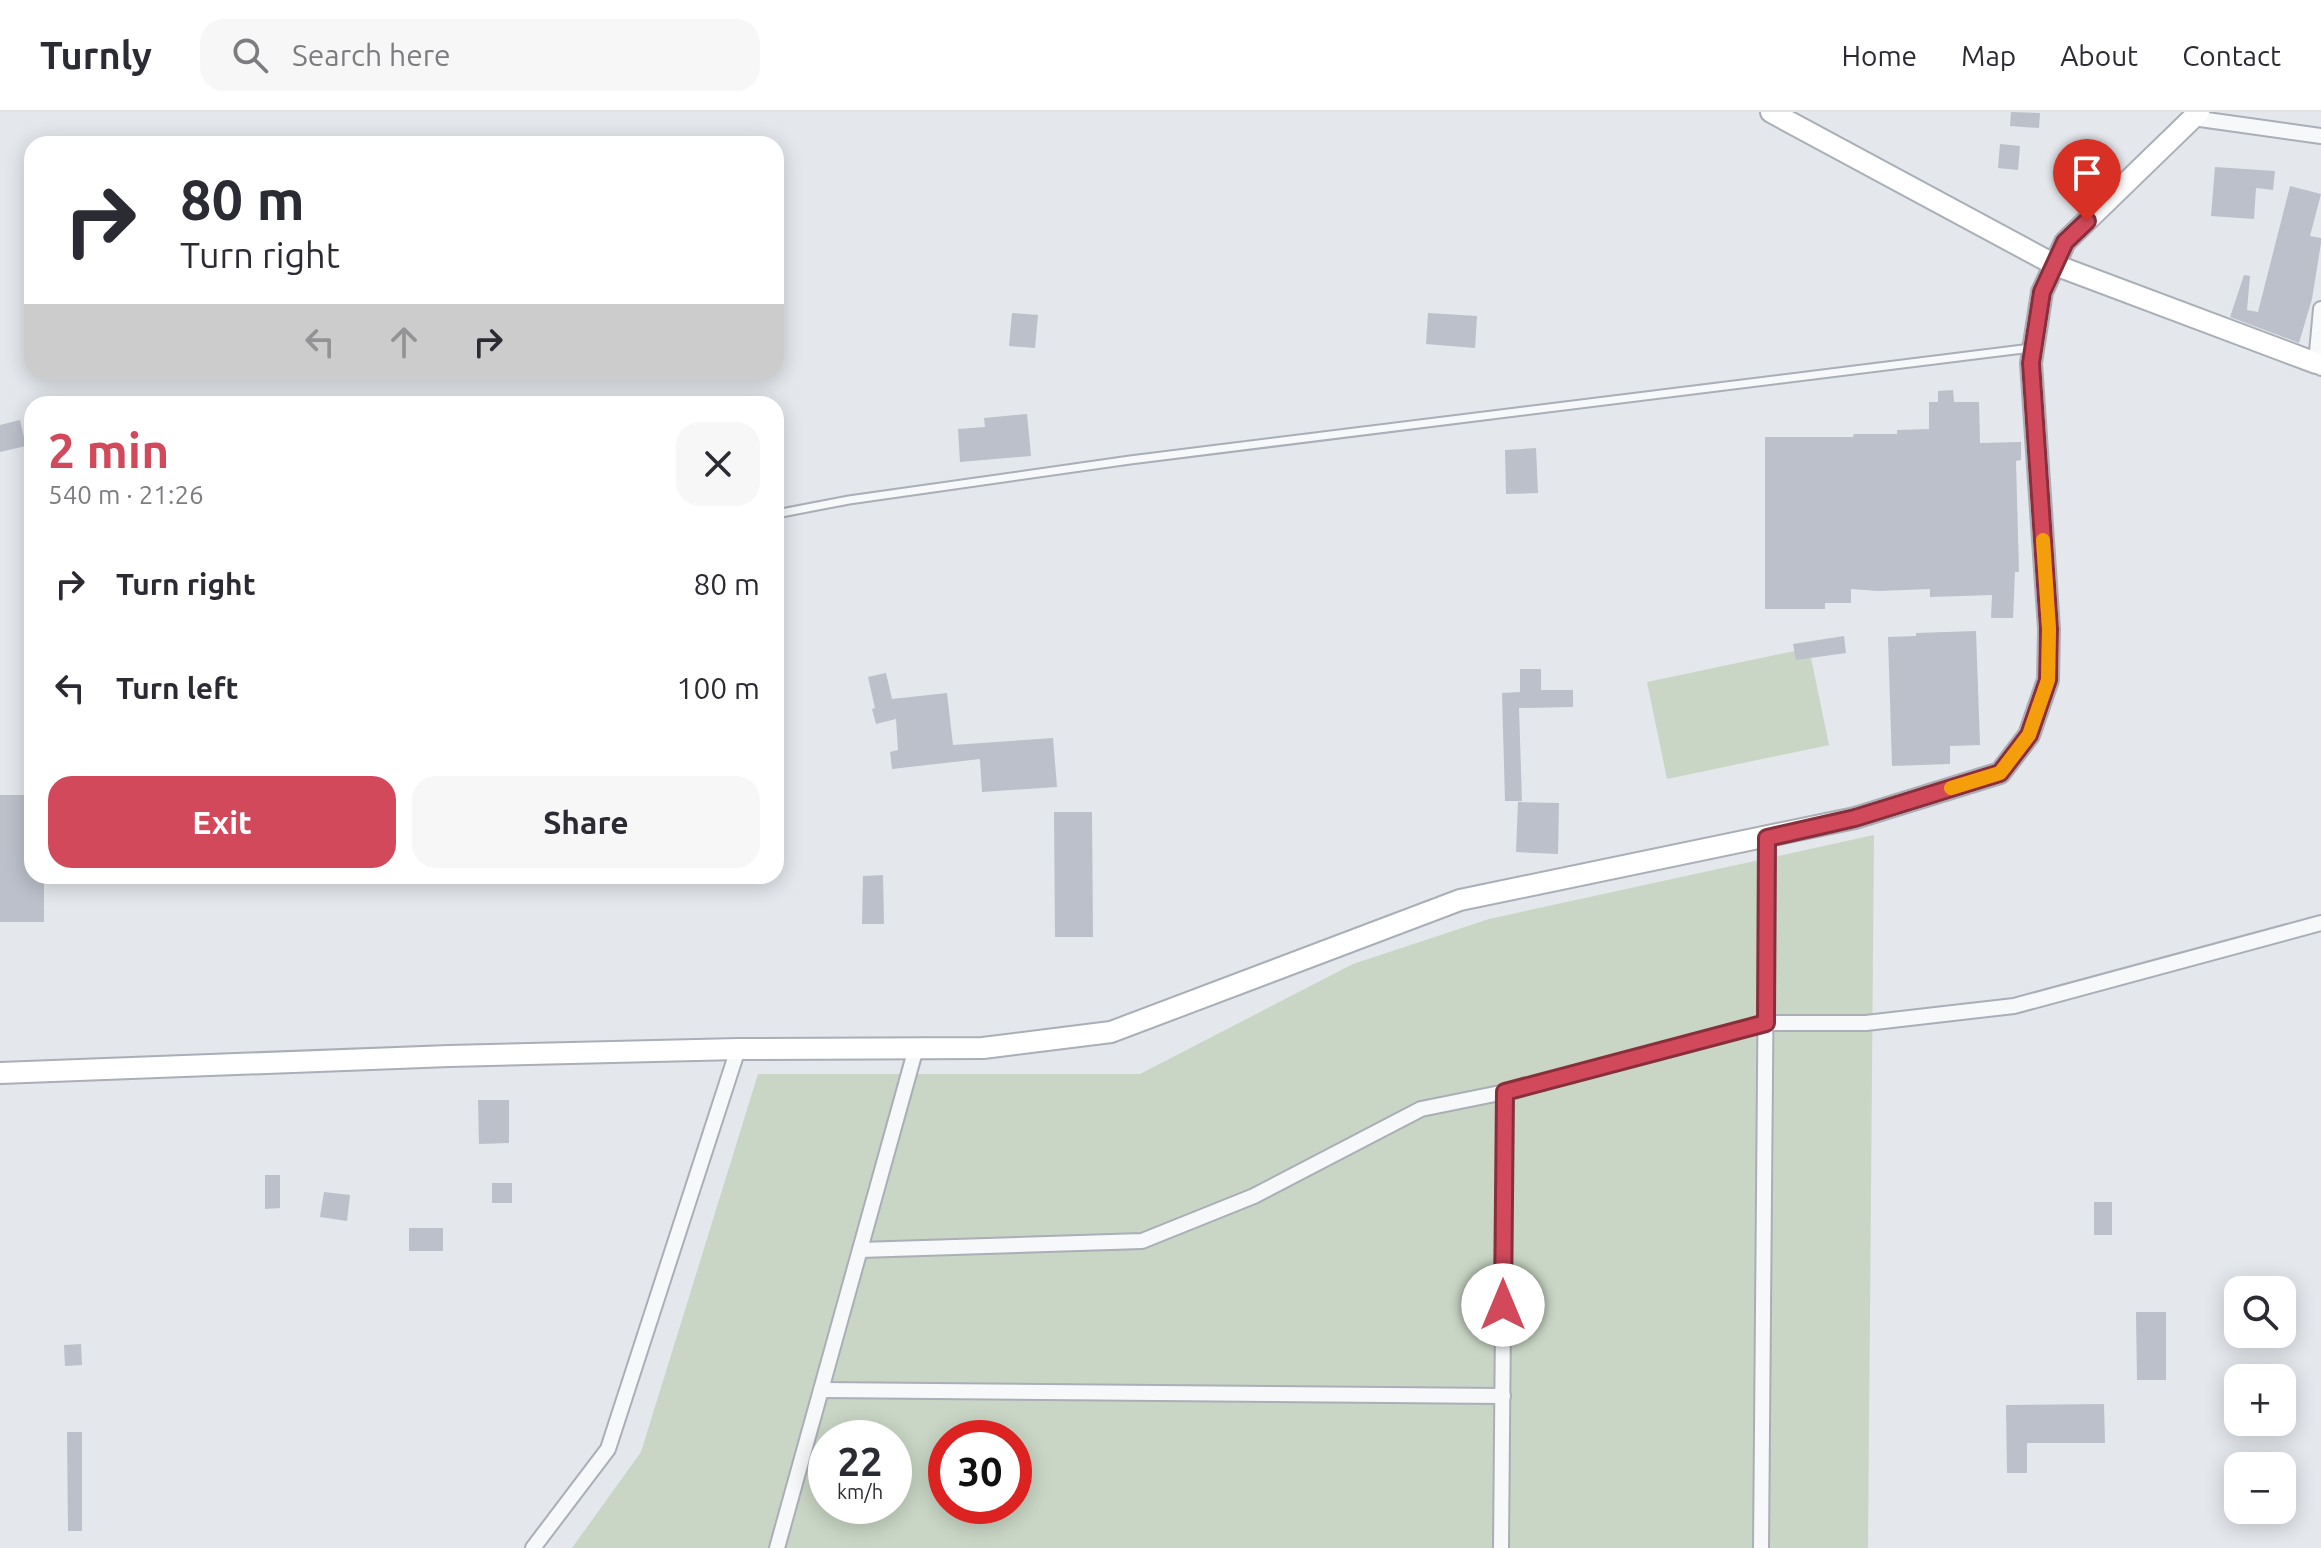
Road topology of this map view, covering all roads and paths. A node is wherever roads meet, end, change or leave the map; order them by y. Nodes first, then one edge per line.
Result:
1 (1771, 112) edge
2 (2196, 115) edge
3 (2321, 136) edge
4 (2055, 265) junction
5 (2321, 309) edge
6 (2033, 347) junction
7 (2318, 366) edge
8 (784, 512) edge
9 (1767, 838) junction
10 (2321, 923) edge
11 (1766, 1023) junction
12 (916, 1048) junction
13 (738, 1049) junction
14 (0, 1073) edge
15 (1505, 1092) junction
16 (860, 1250) junction
17 (821, 1390) junction
18 (1503, 1396) junction
19 (533, 1548) edge
20 (777, 1548) edge
21 (1501, 1548) edge
22 (1761, 1548) edge

1 - 4 street
2 - 3 street
2 - 4 street
4 - 6 street
4 - 7 street
5 - 7 street
6 - 8 lane
6 - 9 street
9 - 11 street
9 - 12 street
10 - 11 street
11 - 15 street
11 - 22 street
12 - 13 street
12 - 16 street
13 - 14 street
13 - 19 street
15 - 16 street
15 - 18 street
16 - 17 street
17 - 18 street
17 - 20 street
18 - 21 street

